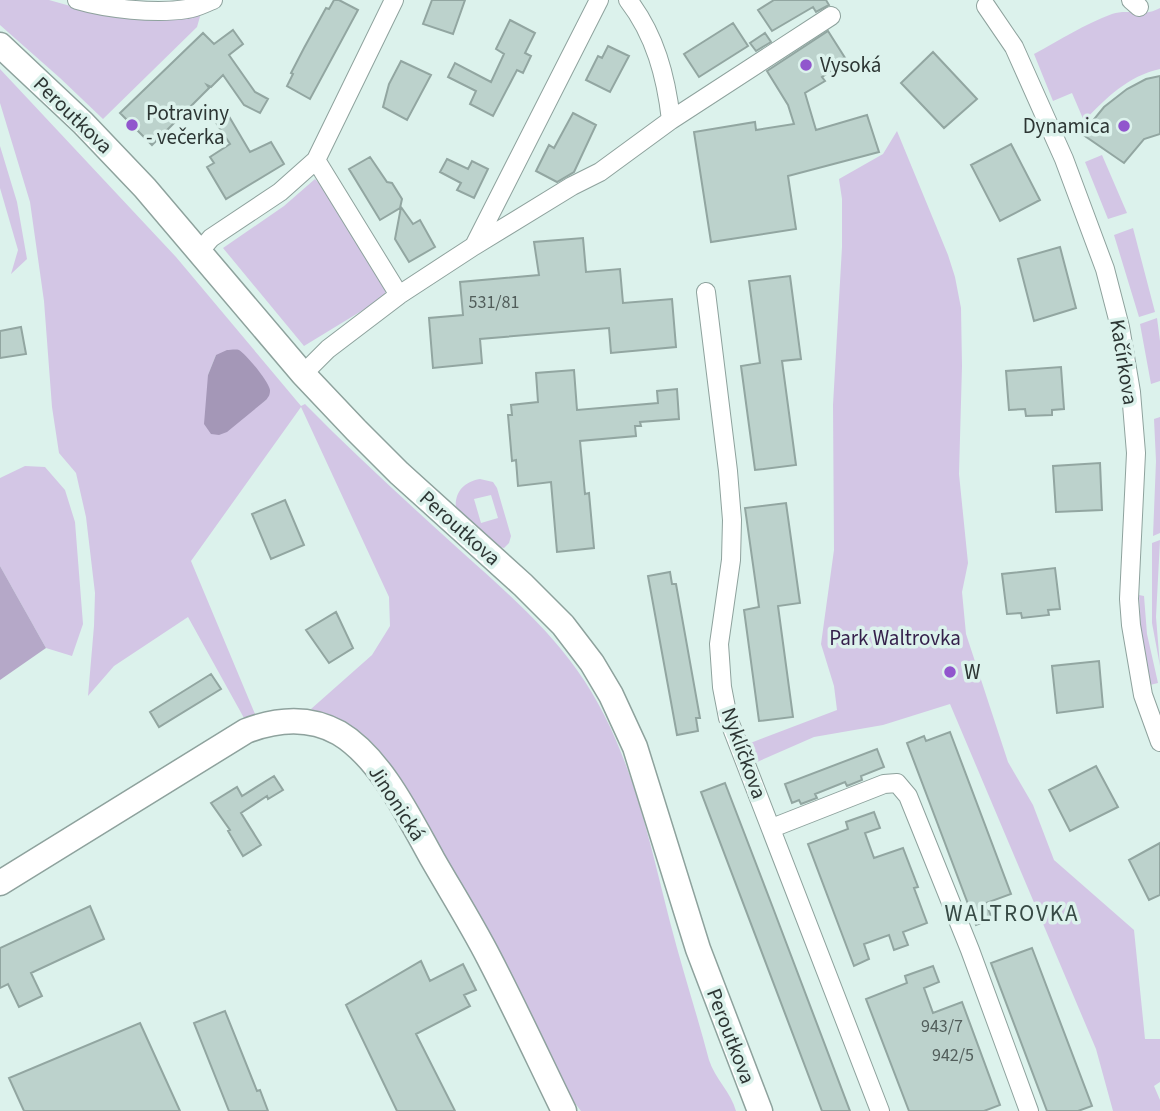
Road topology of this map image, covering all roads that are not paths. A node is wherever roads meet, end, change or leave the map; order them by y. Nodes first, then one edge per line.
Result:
1 (77, 0) edge
2 (213, 0) edge
3 (394, 0) edge
4 (598, 0) edge
5 (628, 0) edge
6 (986, 6) dead end
7 (831, 16) dead end
8 (0, 45) edge
9 (671, 120) junction
10 (316, 159) junction
11 (474, 246) junction
12 (199, 252) junction
13 (706, 292) dead end
14 (399, 295) junction
15 (303, 374) junction
16 (1160, 743) edge
17 (772, 828) junction
18 (0, 883) edge
19 (564, 1111) edge
20 (760, 1111) edge
21 (880, 1111) edge
22 (1029, 1111) edge

1 - 2 street
3 - 10 street
4 - 11 street
5 - 9 street
6 - 16 street, Kačírkova
7 - 9 street
8 - 12 street, Peroutkova
9 - 11 street
10 - 12 street
10 - 14 street
11 - 14 street
12 - 15 street, Peroutkova
13 - 17 street, Nyklíčkova
14 - 15 street
15 - 20 street, Peroutkova
17 - 21 street, Nyklíčkova
17 - 22 street
18 - 19 street, Jinonická

